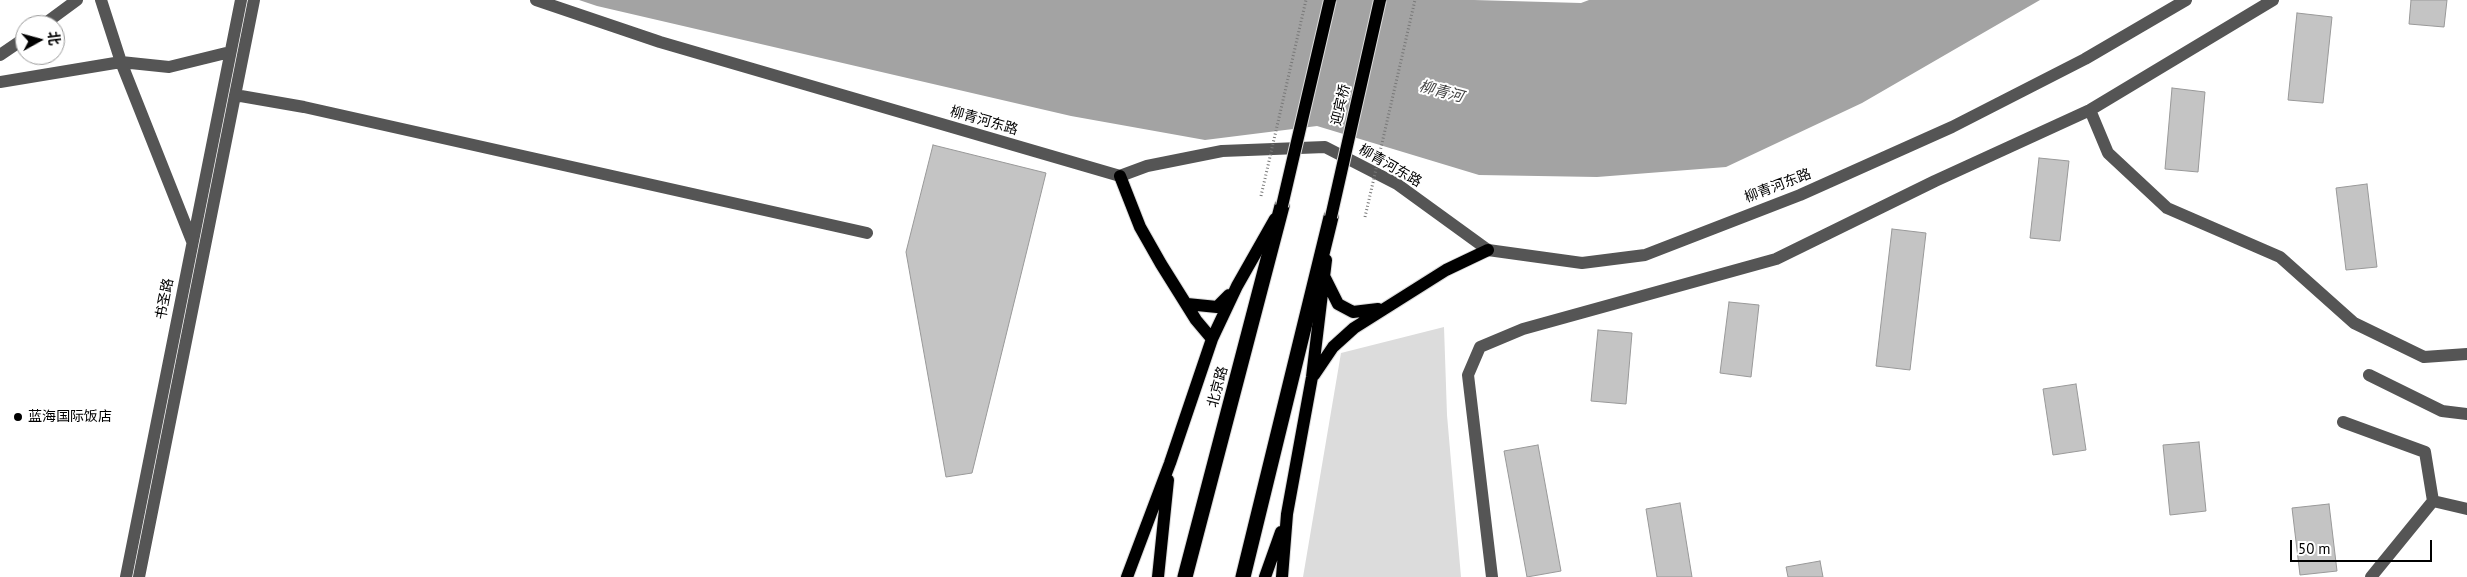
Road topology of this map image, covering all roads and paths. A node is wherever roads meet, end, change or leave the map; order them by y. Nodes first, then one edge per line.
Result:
1 (77, 0) edge
2 (101, 0) edge
3 (241, 0) edge
4 (254, 0) edge
5 (536, 0) edge
6 (1306, 0) edge
7 (1330, 0) edge
8 (1380, 0) edge
9 (1415, 0) edge
10 (2186, 0) edge
11 (2273, 0) edge
12 (57, 15) edge
13 (242, 29) junction
14 (15, 44) edge
15 (230, 52) junction
16 (0, 54) edge
17 (121, 62) junction
18 (0, 82) edge
19 (235, 95) junction
20 (2090, 110) junction
21 (1120, 176) junction
22 (1261, 196) dead end
23 (1282, 206) junction
24 (1331, 217) junction
25 (1365, 217) dead end
26 (867, 233) dead end
27 (192, 241) junction
28 (1488, 250) junction
29 (1324, 276) junction
30 (1237, 286) junction
31 (1187, 304) junction
32 (1383, 308) junction
33 (1212, 339) junction
34 (2467, 354) edge
35 (2369, 375) dead end
36 (1312, 377) junction
37 (2467, 414) edge
38 (2343, 422) dead end
39 (1170, 463) junction
40 (2433, 500) junction
41 (2467, 509) edge
42 (1287, 514) junction
43 (1129, 573) edge
44 (126, 577) edge
45 (139, 577) edge
46 (1158, 577) edge
47 (1185, 577) edge
48 (1243, 577) edge
49 (1265, 577) edge
50 (1282, 577) edge
51 (1492, 577) edge
52 (2371, 577) edge

1 - 12 street
2 - 17 street
3 - 13 street
4 - 13 street
5 - 21 street, 柳青河东路
6 - 22 path, bridge
7 - 23 main road, bridge
8 - 24 main road, 迎宾桥, bridge
9 - 25 path, bridge
10 - 28 street, 柳青河东路
11 - 20 street
13 - 15 street, 书圣路
13 - 19 street, 书圣路
14 - 16 street
15 - 17 street
15 - 27 street, 书圣路
17 - 18 street
17 - 27 street
19 - 26 street
19 - 45 street, 书圣路
20 - 34 street
20 - 51 street
21 - 28 street, 柳青河东路
21 - 31 main road
23 - 30 main road
23 - 47 highway, 北京路
24 - 29 main road, 迎宾桥
24 - 48 highway
27 - 44 street, 书圣路
28 - 32 main road
29 - 32 main road
29 - 36 main road, 迎宾桥
30 - 31 main road
30 - 33 main road
31 - 33 main road
32 - 36 main road
33 - 39 main road
35 - 37 street
36 - 42 main road, 迎宾桥
38 - 40 street
39 - 43 main road
39 - 46 main road
40 - 41 street
40 - 52 street
42 - 49 main road
42 - 50 main road

